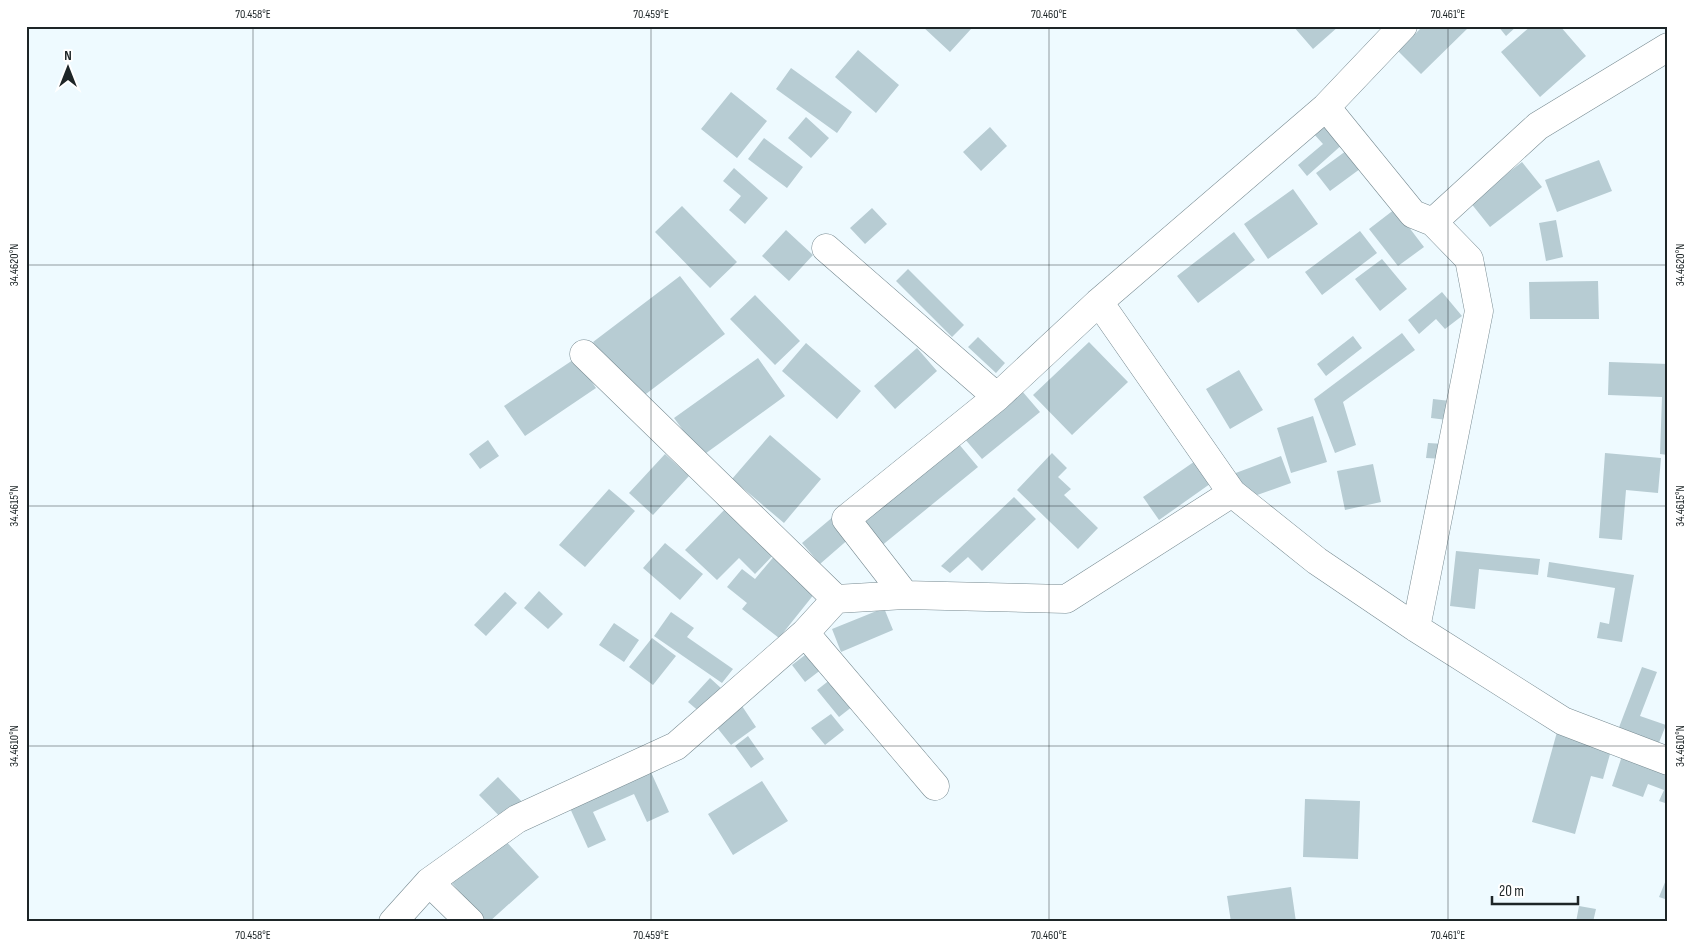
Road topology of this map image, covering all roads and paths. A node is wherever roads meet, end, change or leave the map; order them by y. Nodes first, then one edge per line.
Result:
1 (1389, 31) edge
2 (1668, 47) edge
3 (1326, 107) junction
4 (1433, 222) junction
5 (826, 248) dead end
6 (1099, 302) junction
7 (584, 354) dead end
8 (997, 397) junction
9 (1232, 493) junction
10 (906, 595) junction
11 (836, 599) junction
12 (1416, 628) junction
13 (805, 633) junction
14 (1668, 760) edge
15 (935, 786) dead end
16 (430, 882) junction
17 (393, 922) edge
18 (470, 922) edge

1 - 3 street
2 - 4 street
3 - 4 street
3 - 6 street
4 - 12 street
5 - 8 street
6 - 8 street
6 - 9 street
7 - 11 street
8 - 10 street
9 - 10 street
9 - 12 street
10 - 11 street
11 - 13 street
12 - 14 street
13 - 15 street
13 - 16 street
16 - 17 street
16 - 18 street

